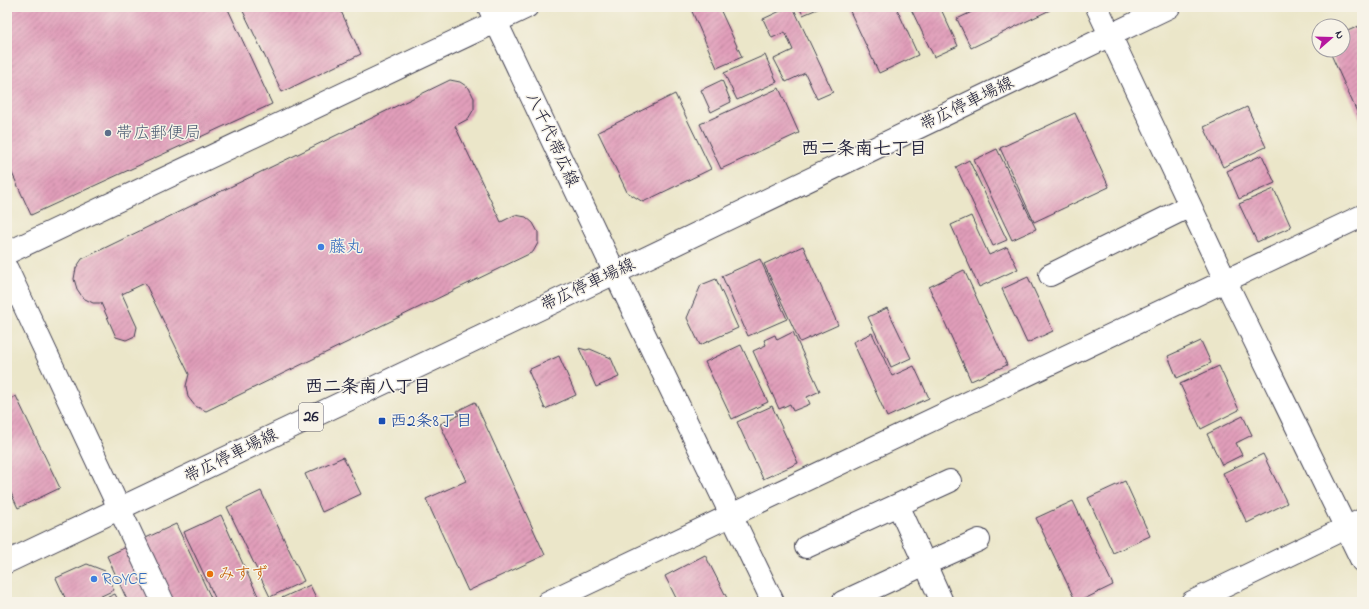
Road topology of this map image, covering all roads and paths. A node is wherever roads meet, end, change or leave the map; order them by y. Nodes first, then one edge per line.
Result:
1 (527, 7) edge
2 (1097, 7) edge
3 (1169, 7) edge
4 (493, 14) edge
5 (1110, 35) junction
6 (1190, 206) junction
7 (1362, 216) edge
8 (7, 253) edge
9 (7, 269) edge
10 (615, 273) junction
11 (1050, 274) dead end
12 (1226, 282) junction
13 (950, 481) dead end
14 (898, 505) junction
15 (118, 510) junction
16 (731, 514) junction
17 (1354, 523) edge
18 (979, 540) dead end
19 (806, 547) dead end
20 (1362, 561) edge
21 (7, 562) edge
22 (925, 564) junction
23 (163, 602) edge
24 (548, 602) edge
25 (773, 602) edge
26 (843, 602) edge
27 (942, 602) edge
28 (1192, 602) edge

1 - 4 street
2 - 5 street
3 - 5 street, 帯広停車場線 / 26
4 - 8 street
4 - 10 street, 八千代帯広線
5 - 6 street
5 - 10 street, 帯広停車場線 / 26
6 - 11 street
6 - 12 street
7 - 12 street
9 - 15 street
10 - 15 street, 帯広停車場線 / 26
10 - 16 street, 八千代帯広線
12 - 16 street
12 - 17 street
13 - 14 street
14 - 19 street
14 - 22 street
15 - 21 street, 帯広停車場線 / 26
15 - 23 street
16 - 24 street
16 - 25 street, 八千代帯広線
17 - 20 street
17 - 28 street
18 - 22 street
22 - 26 street
22 - 27 street

